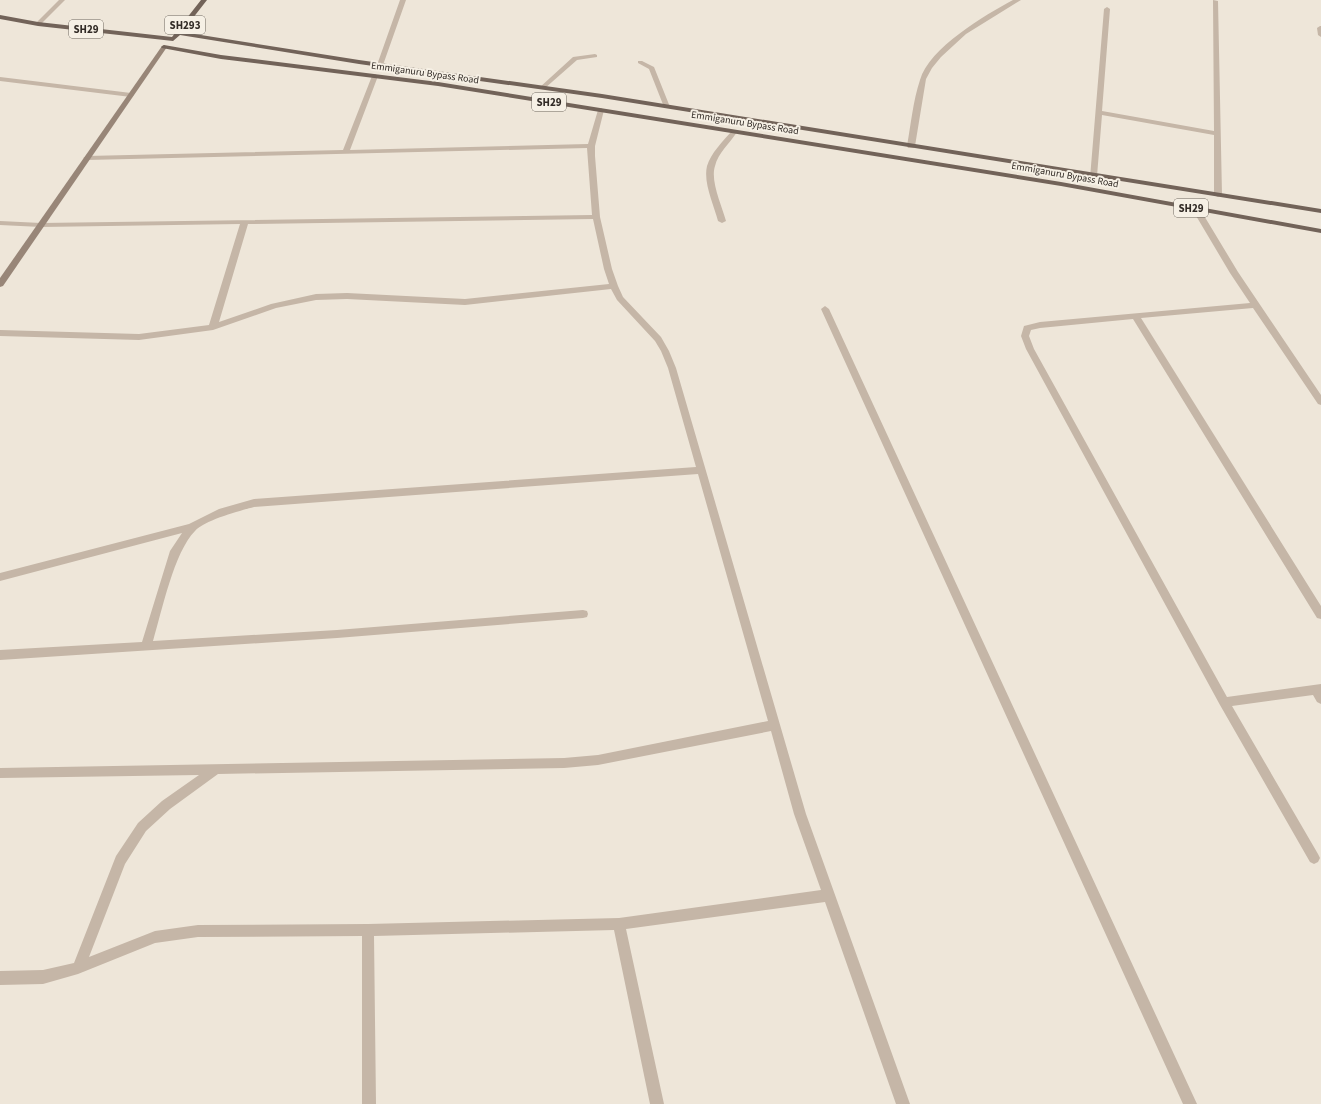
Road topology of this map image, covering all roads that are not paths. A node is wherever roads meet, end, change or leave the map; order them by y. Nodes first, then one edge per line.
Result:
1 (62, 0) edge
2 (204, 0) edge
3 (403, 0) edge
4 (1018, 0) edge
5 (1215, 1) dead end
6 (1108, 9) dead end
7 (0, 17) edge
8 (38, 24) junction
9 (176, 36) junction
10 (164, 47) junction
11 (595, 56) dead end
12 (640, 62) dead end
13 (380, 65) junction
14 (374, 76) junction
15 (0, 79) edge
16 (542, 88) junction
17 (131, 95) junction
18 (667, 107) junction
19 (601, 110) junction
20 (1098, 112) junction
21 (734, 132) junction
22 (1216, 134) junction
23 (591, 146) junction
24 (912, 146) junction
25 (345, 153) junction
26 (87, 158) junction
27 (1093, 176) junction
28 (1218, 195) junction
29 (1196, 208) junction
30 (1321, 211) edge
31 (596, 217) junction
32 (722, 221) dead end
33 (245, 222) junction
34 (0, 223) edge
35 (41, 225) junction
36 (1321, 231) edge
37 (0, 284) edge
38 (614, 286) junction
39 (1256, 305) junction
40 (825, 309) dead end
41 (1135, 316) junction
42 (213, 327) junction
43 (0, 332) edge
44 (1321, 402) edge
45 (701, 470) junction
46 (192, 527) junction
47 (0, 578) edge
48 (583, 614) dead end
49 (1321, 615) edge
50 (146, 647) junction
51 (0, 655) edge
52 (1319, 692) edge
53 (1224, 702) junction
54 (775, 725) junction
55 (216, 769) junction
56 (0, 773) edge
57 (1314, 858) dead end
58 (828, 895) junction
59 (619, 924) junction
60 (368, 930) junction
61 (78, 968) junction
62 (0, 978) edge
63 (369, 1104) edge
64 (657, 1104) edge
65 (903, 1104) edge
66 (1190, 1104) edge

1 - 8 street
2 - 9 main road, SH293
3 - 13 street
4 - 24 street
5 - 22 street
6 - 20 street
7 - 8 main road, SH29
8 - 9 main road, SH29
9 - 10 main road, SH293
9 - 13 main road, SH29
10 - 14 main road, Emmiganuru Bypass Road / SH29
10 - 17 street
11 - 16 street
12 - 18 street
13 - 16 main road, SH29
14 - 19 main road, Emmiganuru Bypass Road / SH29
14 - 25 street
15 - 17 street
16 - 18 main road, SH29
17 - 26 street
18 - 24 main road, SH29
19 - 21 main road, Emmiganuru Bypass Road / SH29
19 - 23 street
20 - 22 street
20 - 27 street
21 - 29 main road, Emmiganuru Bypass Road / SH29
21 - 32 street
22 - 28 street
23 - 25 street
23 - 31 street
24 - 27 main road, SH29
25 - 26 street
26 - 35 street
27 - 28 main road, SH29
28 - 30 main road, SH29
29 - 36 main road, Emmiganuru Bypass Road / SH29
29 - 39 street
31 - 33 street
31 - 38 street
33 - 35 street
33 - 42 street
34 - 35 street
35 - 37 street
38 - 42 street
38 - 45 street
39 - 41 street
39 - 44 street
40 - 66 street
41 - 49 street
41 - 53 street
42 - 43 street
45 - 46 street
45 - 54 street
46 - 47 street
46 - 50 street
48 - 50 street
50 - 51 street
52 - 53 street
53 - 57 street
54 - 55 street
54 - 58 street
55 - 56 street
55 - 61 street
58 - 59 street
58 - 65 street
59 - 60 street
59 - 64 street
60 - 61 street
60 - 63 street
61 - 62 street

